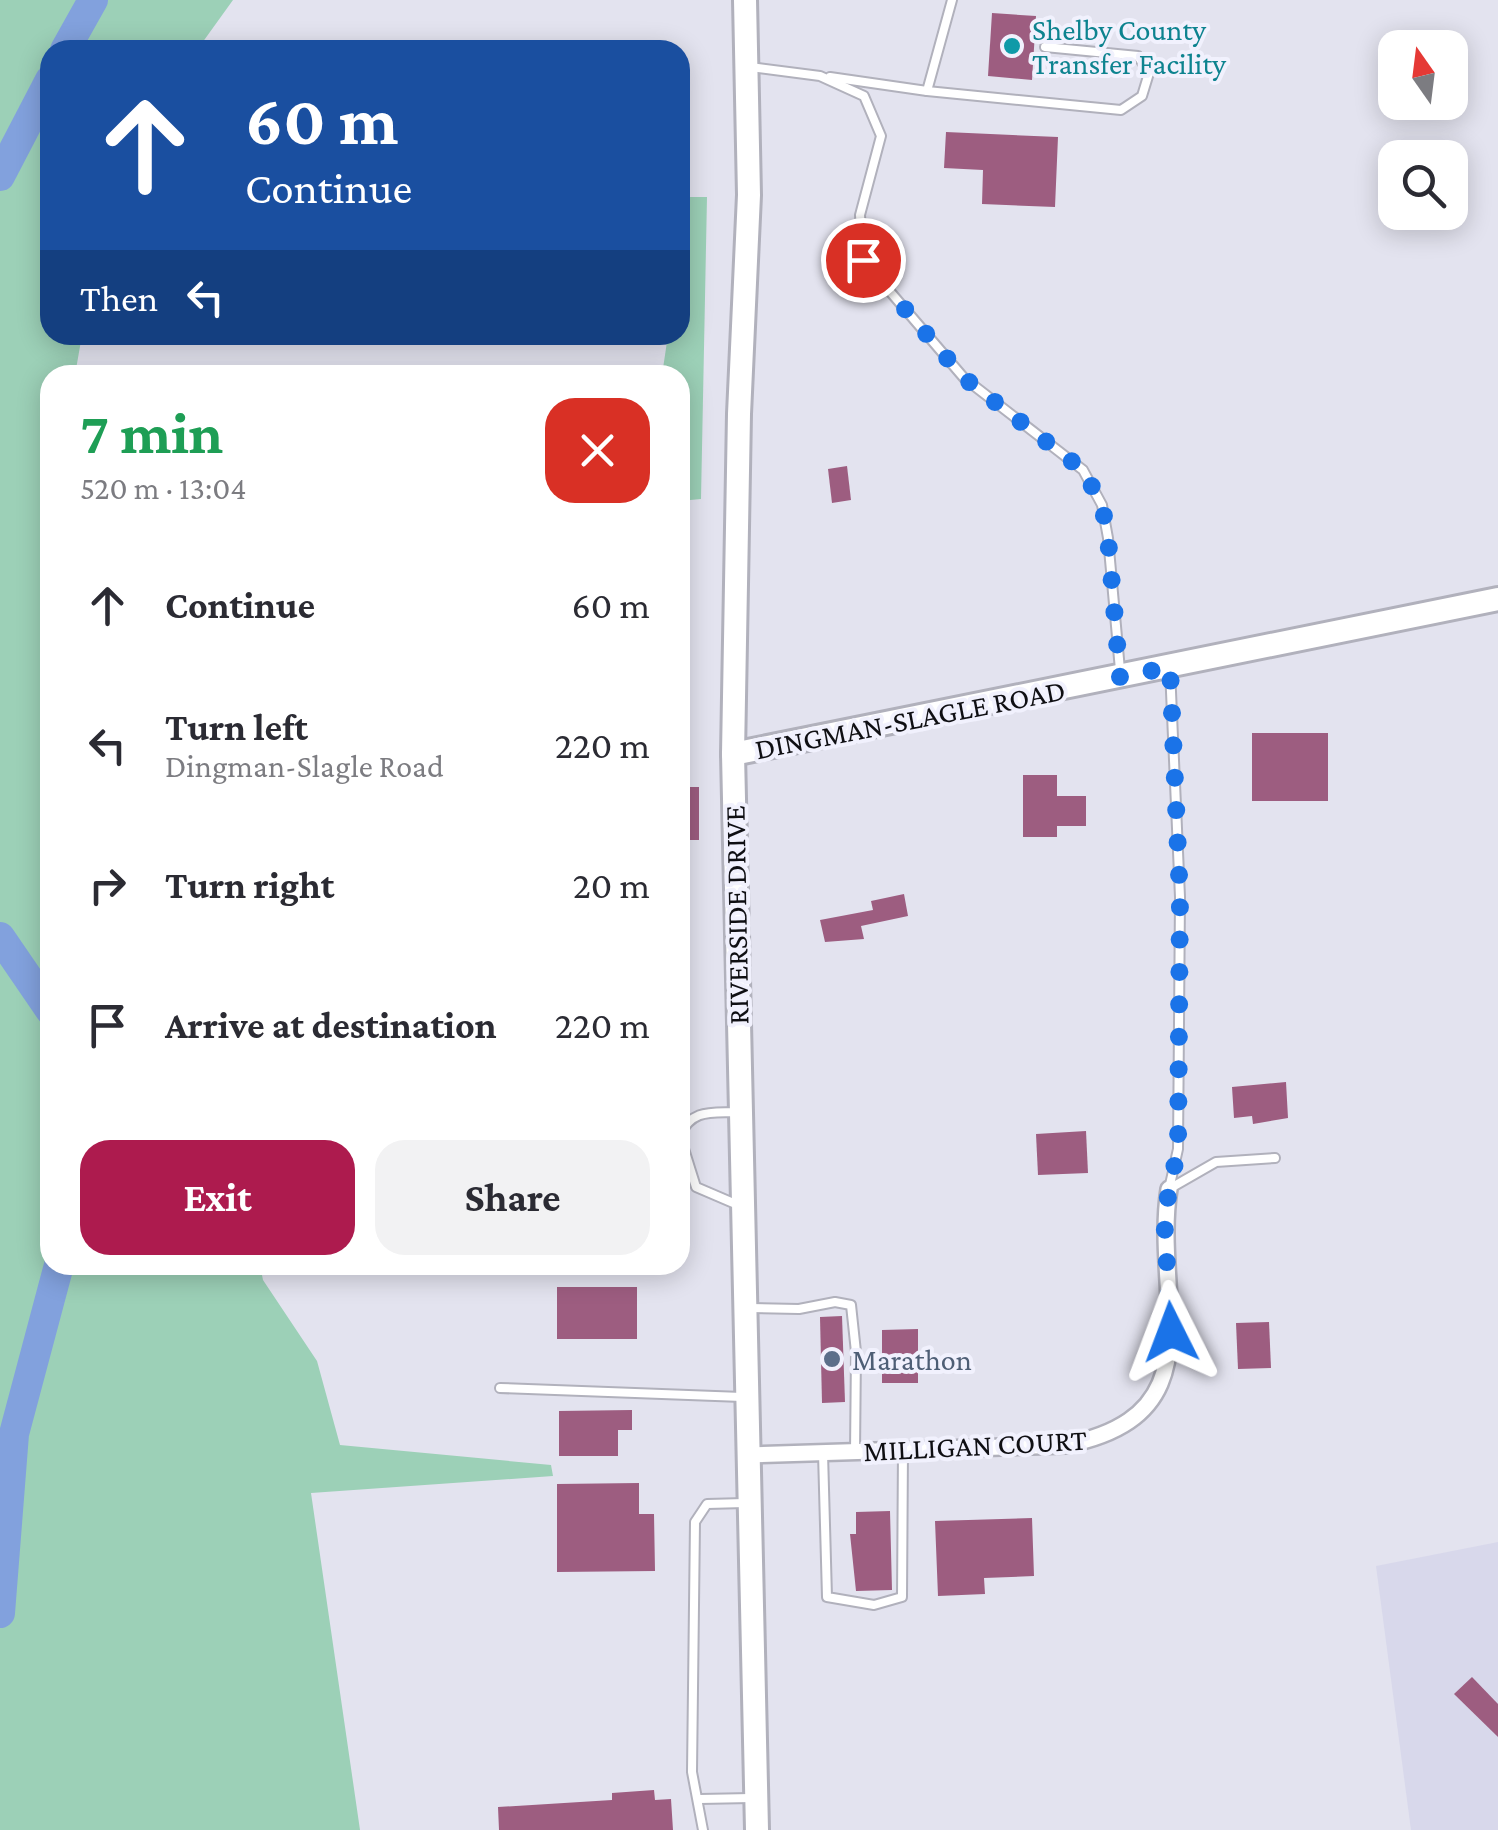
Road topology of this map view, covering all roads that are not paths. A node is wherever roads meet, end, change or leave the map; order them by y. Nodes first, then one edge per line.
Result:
1 (744, 0) edge
2 (952, 0) edge
3 (1045, 48) dead end
4 (746, 67) junction
5 (820, 76) junction
6 (927, 91) junction
7 (1498, 599) edge
8 (1170, 667) junction
9 (1120, 677) junction
10 (733, 754) junction
11 (740, 1112) junction
12 (690, 1118) edge
13 (1275, 1158) dead end
14 (690, 1168) edge
15 (1169, 1188) junction
16 (742, 1206) junction
17 (745, 1308) junction
18 (500, 1388) dead end
19 (747, 1397) junction
20 (903, 1450) junction
21 (824, 1452) junction
22 (855, 1452) junction
23 (748, 1455) junction
24 (749, 1503) junction
25 (756, 1798) junction
26 (700, 1800) junction
27 (703, 1830) edge
28 (757, 1830) edge

1 - 4 main road, RIVERSIDE DRIVE
2 - 6 lane
3 - 6 lane
4 - 5 lane
4 - 10 main road, RIVERSIDE DRIVE
5 - 6 lane
5 - 9 lane
7 - 8 main road, DINGMAN-SLAGLE ROAD
8 - 9 main road, DINGMAN-SLAGLE ROAD
8 - 15 lane
9 - 10 main road, DINGMAN-SLAGLE ROAD
10 - 11 main road, RIVERSIDE DRIVE
11 - 12 lane
11 - 16 main road, RIVERSIDE DRIVE
13 - 15 lane
14 - 16 lane
15 - 20 street, MILLIGAN COURT
16 - 17 main road, RIVERSIDE DRIVE
17 - 19 main road, RIVERSIDE DRIVE
17 - 22 lane
18 - 19 lane
19 - 23 main road, RIVERSIDE DRIVE
20 - 21 lane
20 - 22 street, MILLIGAN COURT
21 - 22 street, MILLIGAN COURT
21 - 23 street, MILLIGAN COURT
23 - 24 main road, RIVERSIDE DRIVE
24 - 25 main road, RIVERSIDE DRIVE
24 - 26 lane
25 - 26 lane
25 - 28 main road, RIVERSIDE DRIVE
26 - 27 lane

